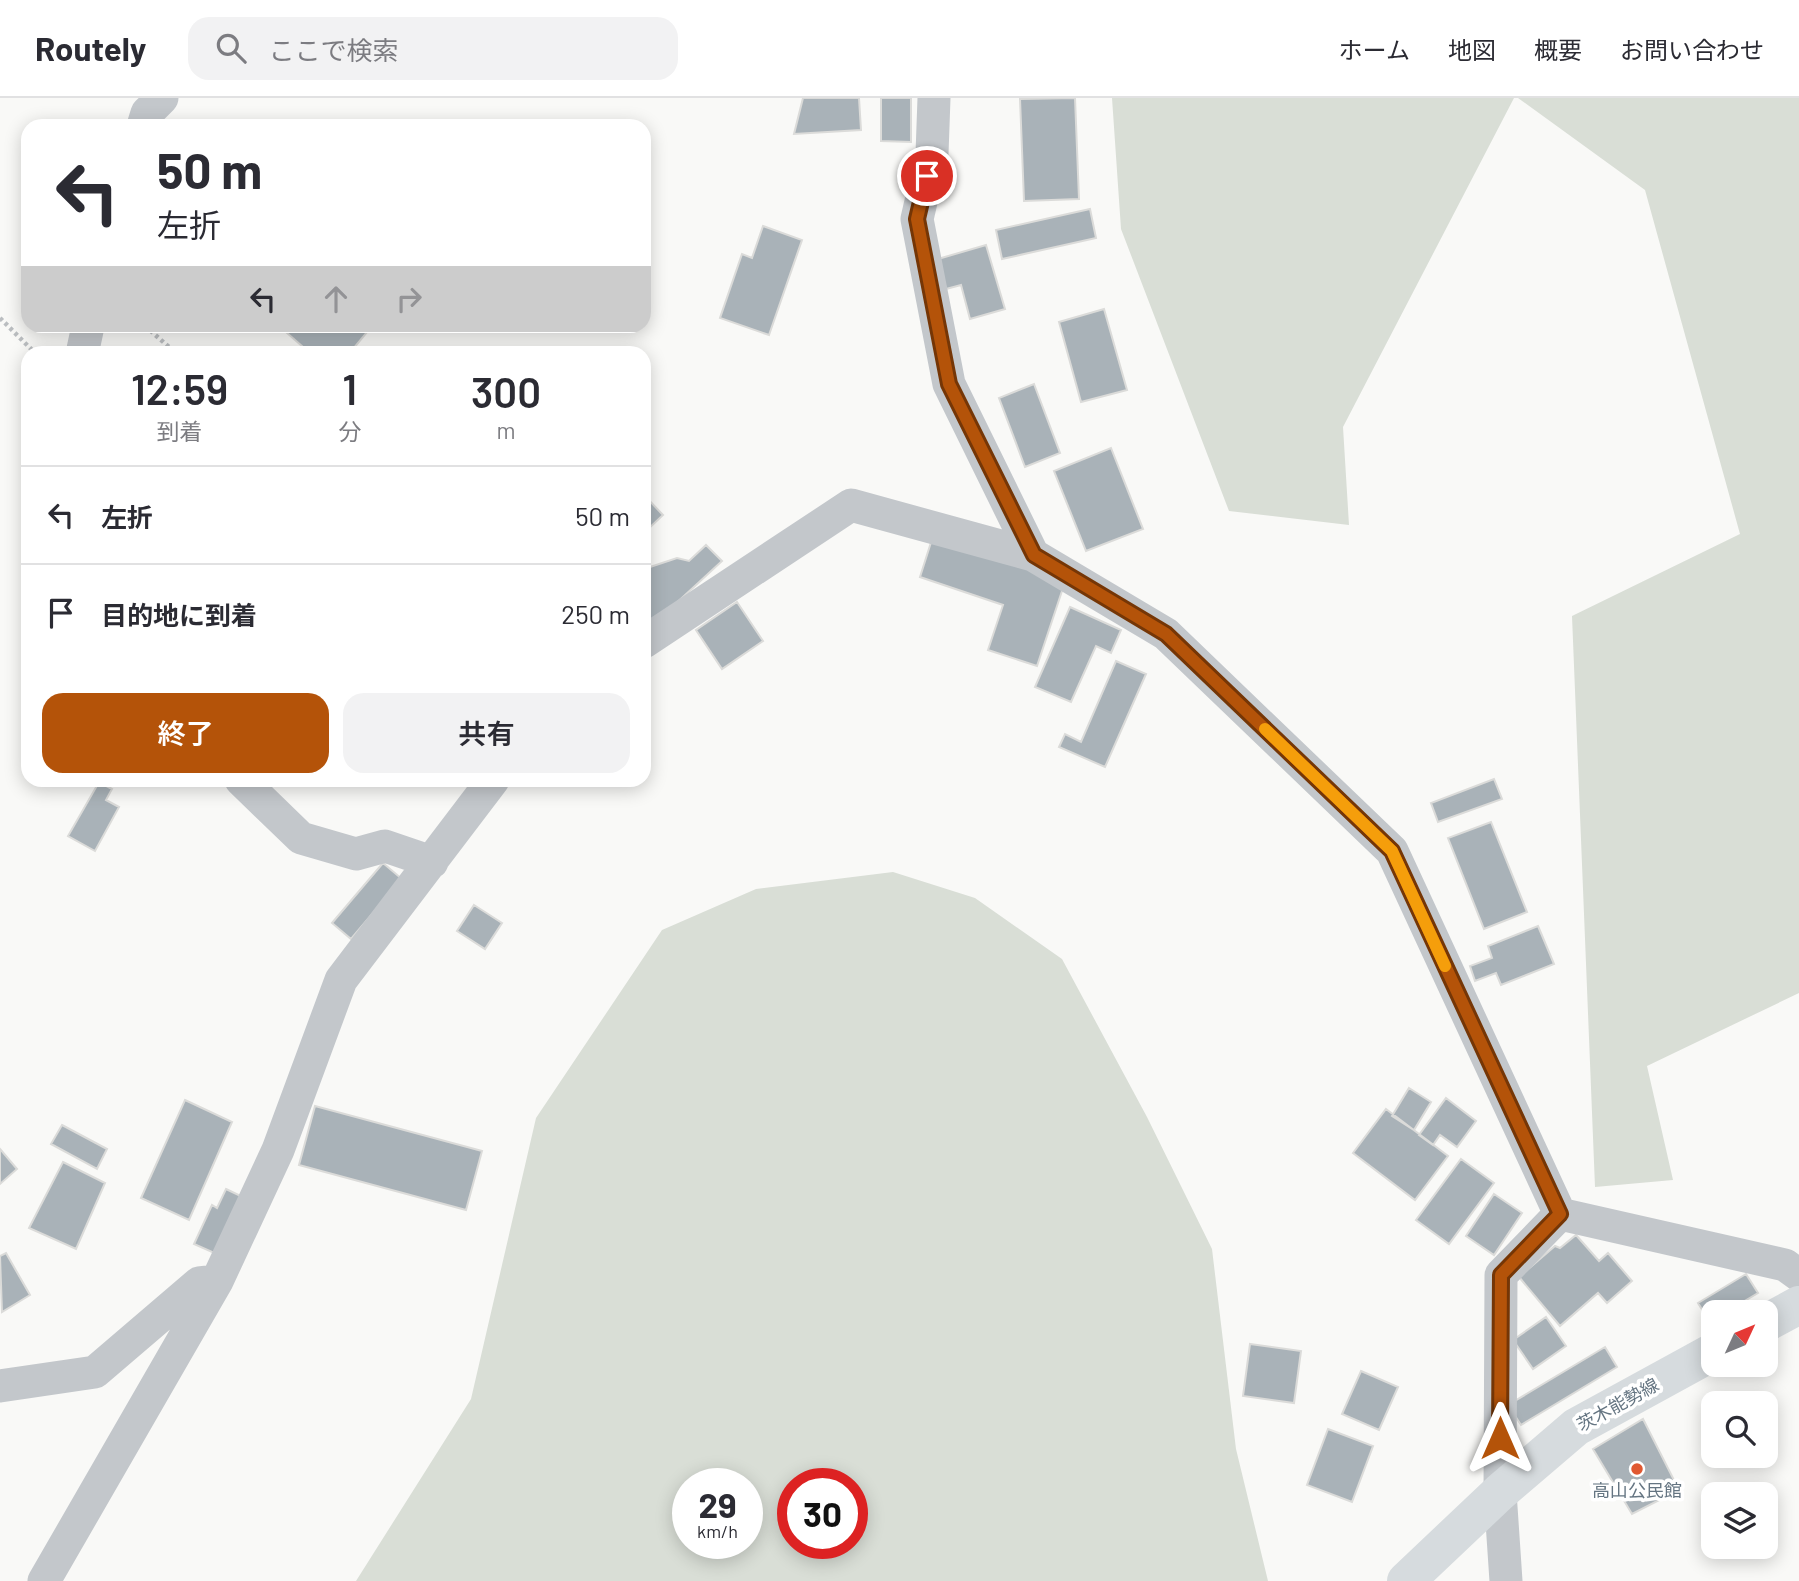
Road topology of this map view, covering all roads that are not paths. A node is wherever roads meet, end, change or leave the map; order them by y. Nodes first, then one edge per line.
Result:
1 (162, 98) edge
2 (934, 98) edge
3 (145, 119) edge
4 (1034, 555) junction
5 (651, 637) edge
6 (248, 787) edge
7 (488, 787) edge
8 (432, 862) junction
9 (1560, 1214) junction
10 (1799, 1275) edge
11 (217, 1281) junction
12 (1799, 1305) edge
13 (1778, 1317) edge
14 (1701, 1359) edge
15 (0, 1386) edge
16 (1500, 1492) junction
17 (44, 1581) edge
18 (1406, 1581) edge
19 (1506, 1581) edge

1 - 3 street
2 - 4 street
4 - 5 street
4 - 9 street
6 - 8 street
7 - 8 street
8 - 11 street
9 - 10 street
9 - 16 street
11 - 15 street
11 - 17 street
12 - 13 main road
14 - 16 main road, 茨木能勢線
16 - 18 main road, 茨木能勢線
16 - 19 street

